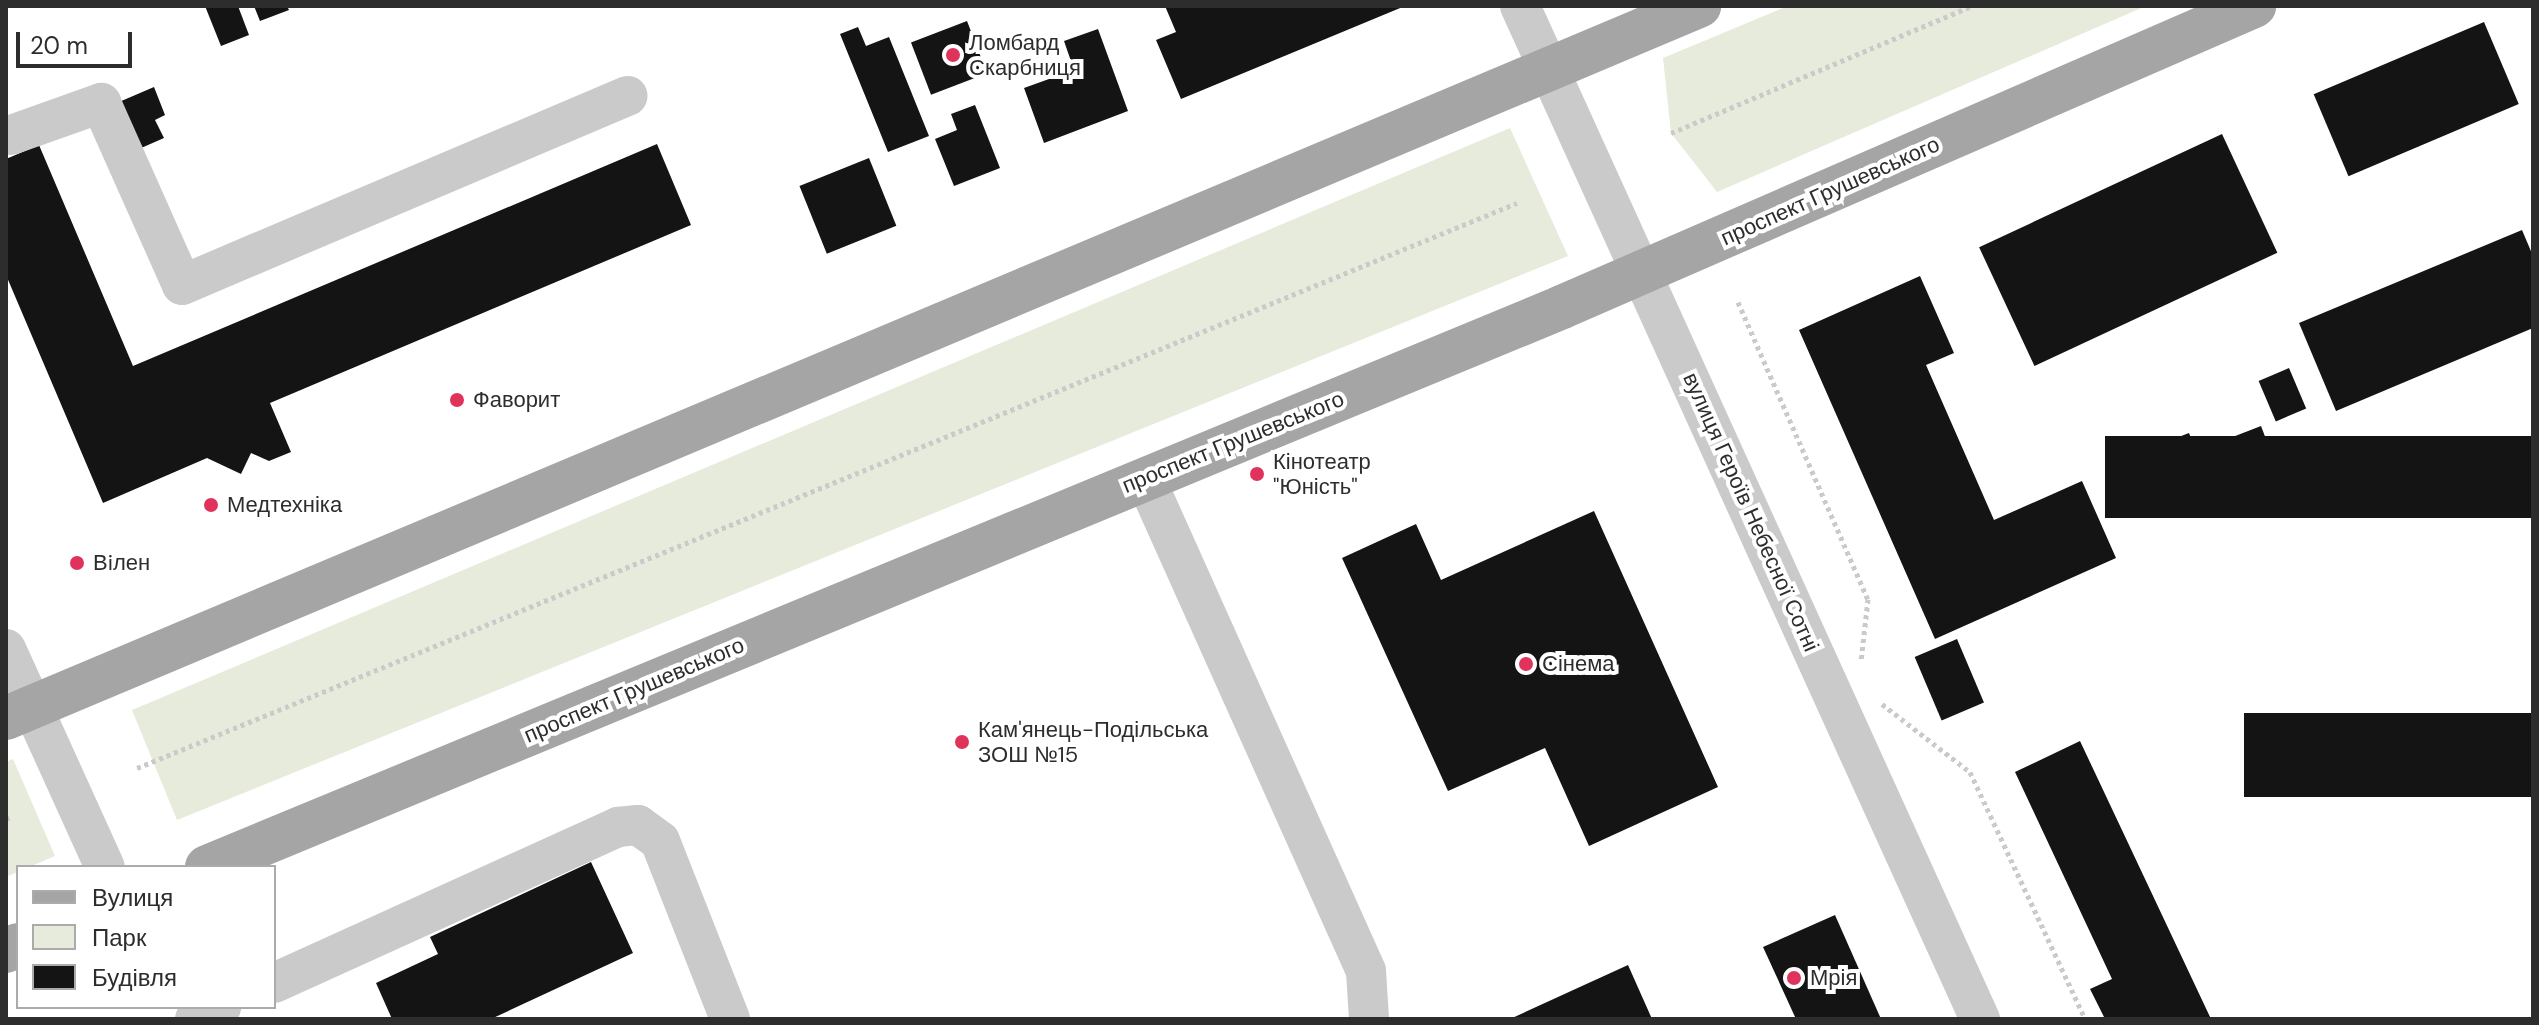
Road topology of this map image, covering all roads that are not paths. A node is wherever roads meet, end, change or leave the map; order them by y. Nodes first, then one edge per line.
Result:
1 (1520, 6) edge
2 (1699, 6) edge
3 (2254, 6) edge
4 (1551, 68) junction
5 (628, 96) dead end
6 (8, 132) edge
7 (1643, 272) junction
8 (1145, 478) junction
9 (6, 649) edge
10 (20, 713) edge
11 (104, 865) edge
12 (212, 865) edge
13 (276, 982) edge
14 (217, 1009) edge
15 (195, 1019) edge
16 (730, 1019) edge
17 (1369, 1019) edge
18 (1980, 1019) edge

1 - 4 street, вулиця Героїв Небесної Сотні
2 - 4 main road
3 - 7 main road, проспект Грушевського
4 - 7 street, вулиця Героїв Небесної Сотні
4 - 10 main road
5 - 6 street
7 - 8 main road, проспект Грушевського
7 - 18 street, вулиця Героїв Небесної Сотні
8 - 12 main road, проспект Грушевського
8 - 17 street
9 - 10 street
10 - 11 street
13 - 16 street
14 - 15 street

